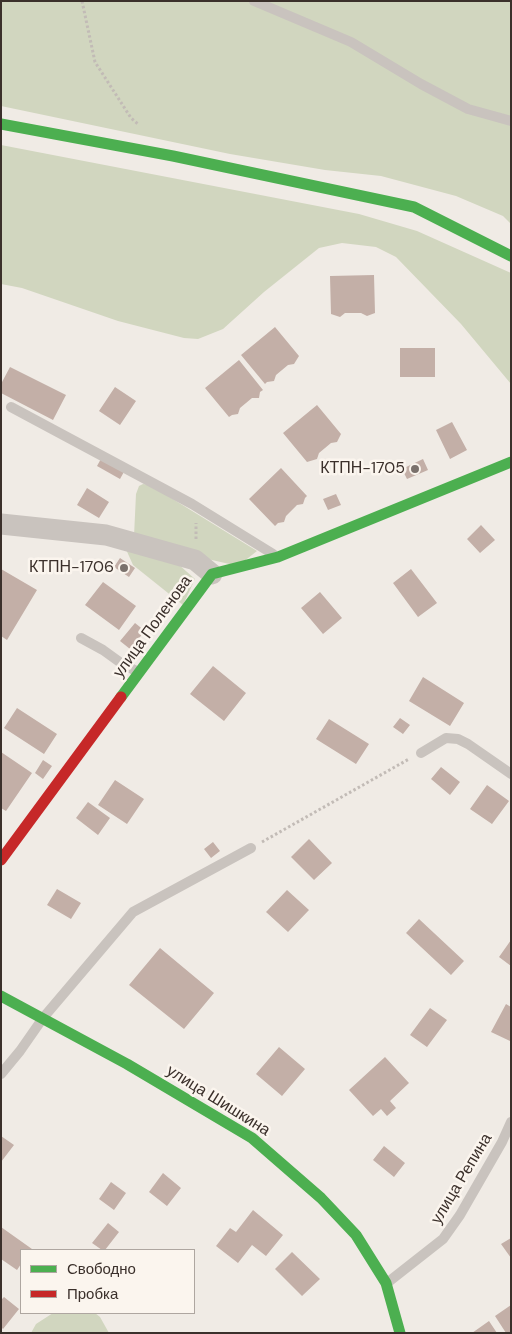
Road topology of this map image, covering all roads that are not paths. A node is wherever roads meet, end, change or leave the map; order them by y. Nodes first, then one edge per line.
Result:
1 (254, 1) edge
2 (511, 121) edge
3 (1, 124) edge
4 (511, 256) edge
5 (11, 407) dead end
6 (511, 462) edge
7 (1, 524) edge
8 (278, 557) junction
9 (212, 574) junction
10 (82, 638) dead end
11 (139, 672) junction
12 (421, 752) road end
13 (511, 774) edge
14 (252, 848) road end
15 (2, 859) edge
16 (1, 996) edge
17 (43, 1018) junction
18 (1, 1074) edge
19 (511, 1122) edge
20 (386, 1283) junction
21 (400, 1333) edge

1 - 2 lane
3 - 4 street
5 - 8 lane
6 - 8 street, улица Поленова
7 - 9 street
8 - 9 street, улица Поленова
9 - 11 street, улица Поленова
10 - 11 lane
11 - 15 street, улица Поленова
12 - 13 lane
14 - 17 lane
16 - 17 street, улица Шишкина
17 - 18 lane
17 - 20 street, улица Шишкина
19 - 20 lane, улица Репина
20 - 21 street, улица Шишкина

